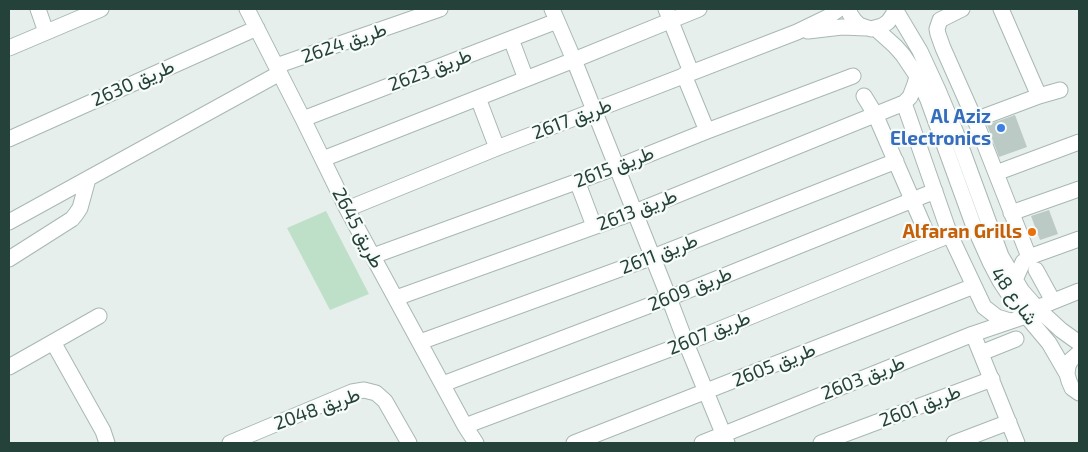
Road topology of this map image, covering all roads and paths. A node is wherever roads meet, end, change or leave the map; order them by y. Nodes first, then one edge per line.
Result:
1 (38, 9) edge
2 (101, 9) edge
3 (247, 9) edge
4 (440, 9) edge
5 (700, 9) edge
6 (839, 9) edge
7 (849, 9) edge
8 (895, 9) edge
9 (962, 9) edge
10 (1001, 9) edge
11 (555, 15) edge
12 (668, 15) edge
13 (257, 28) junction
14 (871, 28) junction
15 (46, 32) junction
16 (797, 32) junction
17 (511, 38) junction
18 (9, 48) edge
19 (943, 48) junction
20 (920, 51) junction
21 (574, 60) junction
22 (278, 70) junction
23 (688, 74) junction
24 (853, 76) dead end
25 (917, 76) junction
26 (526, 79) junction
27 (1060, 90) dead end
28 (864, 96) dead end
29 (1039, 96) junction
30 (478, 98) junction
31 (904, 103) junction
32 (595, 111) junction
33 (875, 114) junction
34 (303, 119) junction
35 (975, 120) junction
36 (707, 131) junction
37 (9, 139) edge
38 (1079, 142) edge
39 (497, 148) junction
40 (323, 159) junction
41 (896, 161) junction
42 (617, 167) junction
43 (996, 173) junction
44 (88, 179) junction
45 (577, 181) junction
46 (1079, 189) edge
47 (935, 191) junction
48 (912, 200) junction
49 (347, 209) junction
50 (635, 212) junction
51 (1011, 213) junction
52 (9, 222) edge
53 (594, 226) junction
54 (950, 235) junction
55 (1079, 239) edge
56 (931, 243) junction
57 (373, 256) junction
58 (653, 257) junction
59 (9, 259) edge
60 (1033, 264) junction
61 (1015, 280) junction
62 (974, 286) junction
63 (1079, 291) edge
64 (396, 298) junction
65 (669, 298) junction
66 (1053, 302) junction
67 (984, 307) junction
68 (1031, 312) junction
69 (100, 316) dead end
70 (1010, 321) junction
71 (973, 334) junction
72 (1016, 339) dead end
73 (53, 342) junction
74 (420, 342) junction
75 (686, 343) junction
76 (1079, 343) edge
77 (981, 353) junction
78 (1079, 353) edge
79 (9, 367) edge
80 (1067, 374) junction
81 (992, 379) junction
82 (443, 384) junction
83 (706, 392) junction
84 (1079, 393) edge
85 (1008, 422) junction
86 (465, 426) junction
87 (725, 439) edge
88 (107, 443) edge
89 (230, 443) edge
90 (409, 443) edge
91 (476, 443) edge
92 (574, 443) edge
93 (702, 443) edge
94 (821, 443) edge
95 (954, 443) edge
96 (1017, 443) edge

1 - 15 street
2 - 15 street
3 - 13 street, طريق 2645
4 - 22 street, طريق 2624
5 - 12 street
6 - 16 street, طريق 2617
7 - 14 street, شارع 48
8 - 14 street
8 - 20 street, شارع 48
9 - 19 street
10 - 29 street
11 - 17 street, طريق 2623
11 - 21 street
12 - 21 street
12 - 23 street
13 - 22 street, طريق 2645
13 - 37 street, طريق 2630
14 - 16 street, طريق 2617
14 - 25 street, شارع 48
15 - 18 street
16 - 23 street, طريق 2617
17 - 26 street
17 - 34 street, طريق 2623
19 - 20 street
19 - 35 street
20 - 61 street, شارع 48
21 - 26 street
21 - 32 street
22 - 34 street, طريق 2645
22 - 44 street, طريق 2624
23 - 32 street, طريق 2617
23 - 36 street
24 - 36 street, طريق 2615
25 - 31 street
25 - 68 street, شارع 48
26 - 30 street
27 - 29 street
28 - 33 street
29 - 35 street
30 - 39 street
30 - 40 street
31 - 33 street, طريق 2613
31 - 47 street
32 - 39 street, طريق 2617
32 - 42 street
33 - 41 street
33 - 50 street, طريق 2613
34 - 40 street, طريق 2645
35 - 43 street
36 - 42 street, طريق 2615
38 - 43 street
39 - 49 street, طريق 2617
40 - 49 street, طريق 2645
41 - 48 street
41 - 58 street, طريق 2611
42 - 45 street, طريق 2615
42 - 50 street
43 - 51 street
44 - 52 street, طريق 2624
44 - 59 street
45 - 53 street
45 - 57 street, طريق 2615
46 - 51 street
47 - 48 street, طريق 2609
47 - 54 street
48 - 56 street
48 - 65 street, طريق 2609
49 - 57 street, طريق 2645
50 - 53 street, طريق 2613
50 - 58 street
51 - 60 street
53 - 64 street, طريق 2613
54 - 56 street, طريق 2607
54 - 62 street
55 - 60 street
56 - 75 street, طريق 2607
57 - 64 street, طريق 2645
58 - 65 street
58 - 74 street, طريق 2611
60 - 61 street
60 - 66 street
61 - 68 street, شارع 48
62 - 67 street
62 - 83 street, طريق 2605
63 - 66 street, طريق 2603
64 - 74 street, طريق 2645
65 - 75 street
65 - 82 street, طريق 2609
66 - 68 street, طريق 2603
67 - 70 street
67 - 71 street
68 - 70 street, طريق 2603
68 - 76 street, شارع 48
68 - 80 street, شارع 48
69 - 73 street
70 - 71 street, طريق 2603
71 - 77 street
71 - 87 street, طريق 2603
72 - 77 street
73 - 79 street
73 - 88 street
74 - 82 street, طريق 2645
75 - 83 street
75 - 86 street, طريق 2607
77 - 81 street
78 - 80 street
80 - 84 street, شارع 48
81 - 85 street
81 - 94 street, طريق 2601
82 - 86 street, طريق 2645
83 - 87 street
83 - 92 street, طريق 2605
85 - 95 street
85 - 96 street
86 - 91 street, طريق 2645
87 - 93 street, طريق 2603
89 - 90 street, طريق 2048

